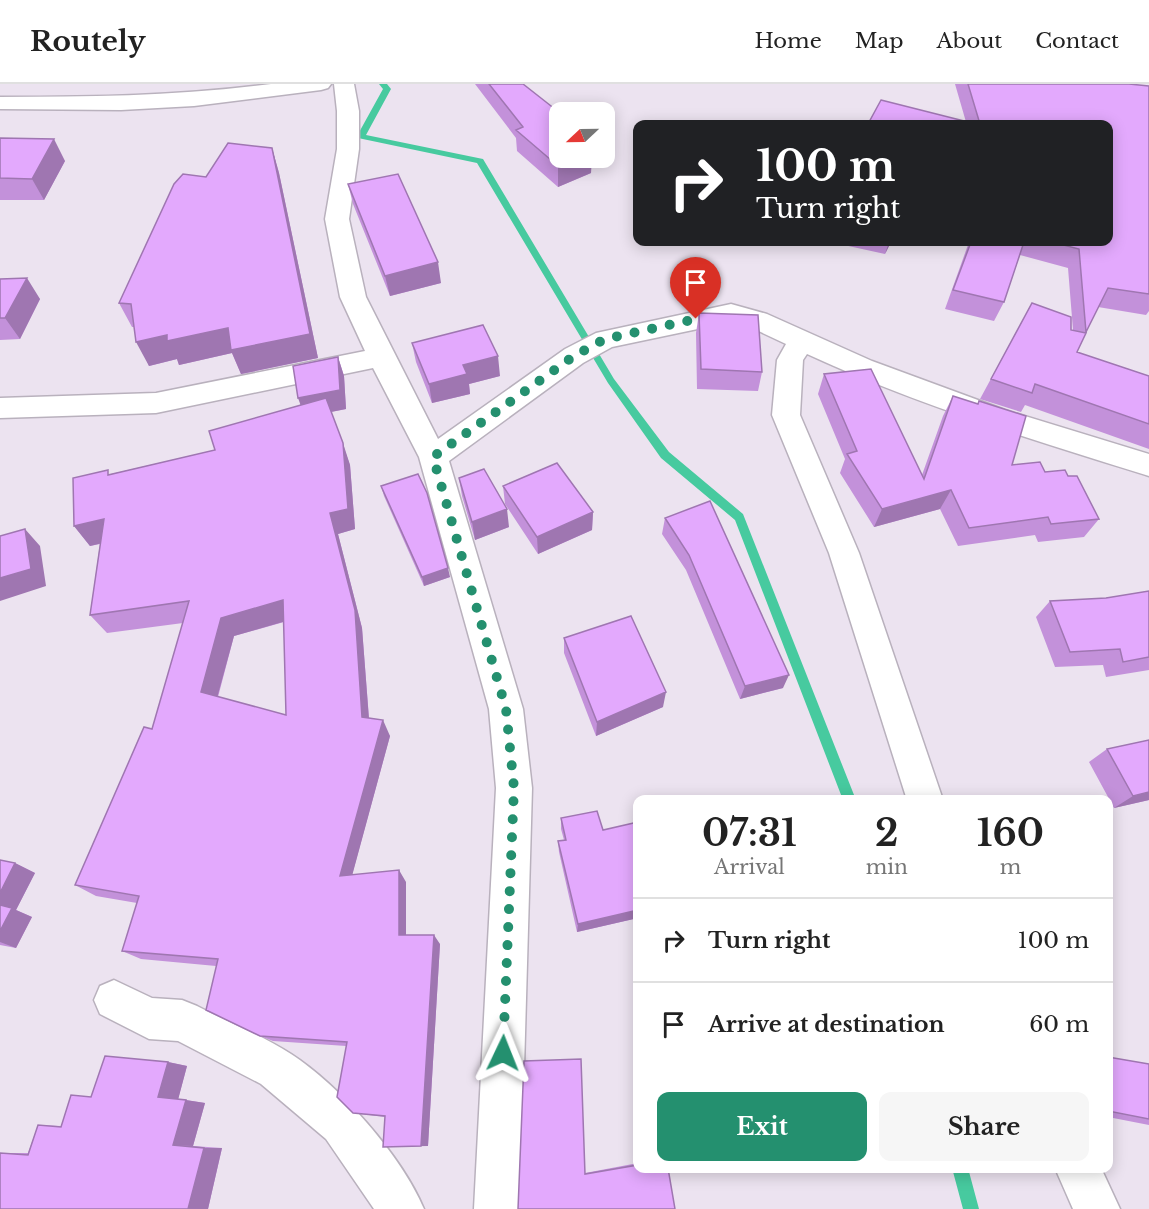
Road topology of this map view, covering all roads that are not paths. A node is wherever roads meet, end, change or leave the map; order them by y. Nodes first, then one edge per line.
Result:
1 (321, 84) edge
2 (344, 84) edge
3 (0, 102) edge
4 (802, 340) junction
5 (381, 357) junction
6 (0, 408) edge
7 (433, 457) junction
8 (1149, 465) edge
9 (923, 795) edge
10 (114, 1000) dead end
11 (1079, 1173) edge
12 (401, 1209) edge
13 (497, 1209) edge
14 (1097, 1209) edge

1 - 3 street
2 - 5 street
4 - 7 street
4 - 8 street
4 - 9 street
5 - 6 street
5 - 7 street
7 - 13 street
10 - 12 street
11 - 14 street

